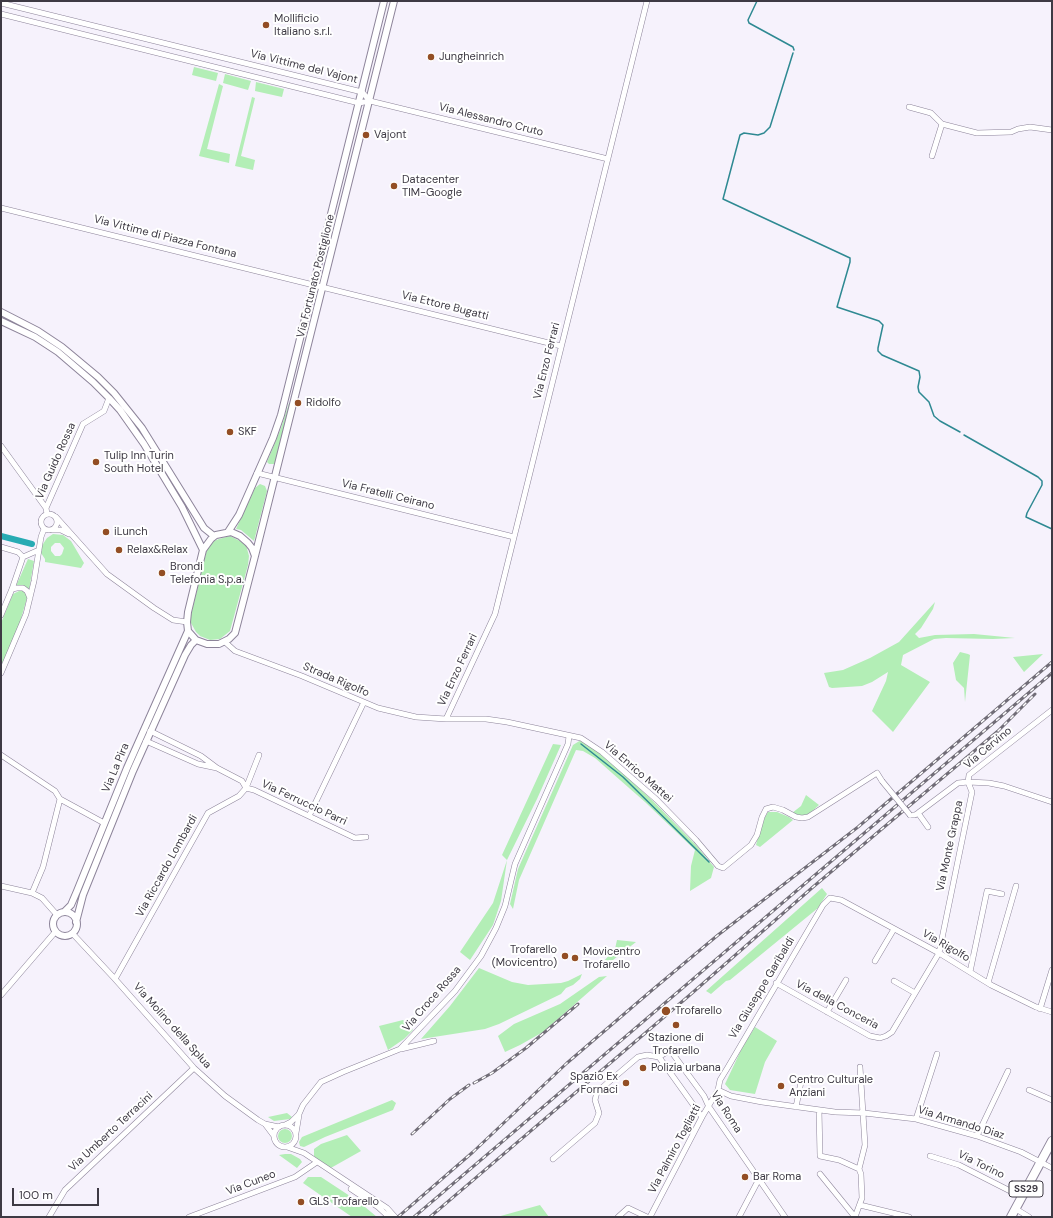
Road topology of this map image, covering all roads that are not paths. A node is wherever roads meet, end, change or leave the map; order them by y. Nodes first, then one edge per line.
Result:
1 (384, 1) edge
2 (394, 1) edge
3 (647, 1) edge
4 (1, 3) edge
5 (8, 5) junction
6 (4, 15) edge
7 (67, 19) junction
8 (65, 30) junction
9 (274, 70) junction
10 (272, 81) junction
11 (362, 92) junction
12 (370, 101) junction
13 (360, 103) junction
14 (909, 107) dead end
15 (942, 124) junction
16 (1052, 130) edge
17 (932, 156) dead end
18 (608, 159) junction
19 (1, 208) edge
20 (314, 284) junction
21 (323, 286) junction
22 (1, 312) edge
23 (1, 321) edge
24 (561, 346) junction
25 (109, 398) junction
26 (285, 400) junction
27 (294, 402) junction
28 (1, 446) edge
29 (257, 473) junction
30 (275, 478) junction
31 (46, 508) junction
32 (47, 514) junction
33 (56, 517) junction
34 (44, 529) junction
35 (52, 530) junction
36 (228, 532) junction
37 (214, 536) junction
38 (74, 537) junction
39 (514, 537) junction
40 (1, 547) edge
41 (39, 550) junction
42 (203, 550) junction
43 (255, 556) junction
44 (23, 557) junction
45 (12, 589) junction
46 (30, 598) junction
47 (1, 615) edge
48 (187, 622) junction
49 (188, 631) junction
50 (196, 640) junction
51 (225, 642) junction
52 (1, 673) edge
53 (364, 702) junction
54 (1052, 710) edge
55 (446, 719) junction
56 (150, 731) junction
57 (570, 736) junction
58 (146, 741) junction
59 (183, 747) junction
60 (1, 755) edge
61 (259, 755) dead end
62 (180, 756) junction
63 (217, 768) junction
64 (877, 773) joint
65 (968, 782) junction
66 (246, 788) junction
67 (60, 799) junction
68 (1052, 802) edge
69 (918, 813) junction
70 (309, 816) junction
71 (104, 823) junction
72 (928, 827) dead end
73 (366, 838) dead end
74 (1, 886) edge
75 (1016, 886) dead end
76 (32, 893) junction
77 (1002, 894) dead end
78 (830, 898) joint
79 (64, 912) junction
80 (57, 915) junction
81 (76, 922) junction
82 (894, 929) junction
83 (56, 931) junction
84 (72, 933) junction
85 (939, 953) junction
86 (875, 961) dead end
87 (1052, 970) edge
88 (970, 972) junction
89 (115, 979) junction
90 (846, 980) dead end
91 (894, 981) dead end
92 (776, 983) junction
93 (988, 983) junction
94 (915, 993) junction
95 (1, 995) edge
96 (1040, 1009) junction
97 (827, 1012) junction
98 (1052, 1012) edge
99 (434, 1041) dead end
100 (400, 1049) junction
101 (937, 1054) dead end
102 (659, 1057) junction
103 (860, 1067) dead end
104 (194, 1068) junction
105 (1008, 1071) dead end
106 (800, 1082) dead end
107 (718, 1090) junction
108 (1029, 1090) dead end
109 (1052, 1100) edge
110 (708, 1107) junction
111 (796, 1107) junction
112 (819, 1110) junction
113 (864, 1113) junction
114 (299, 1114) junction
115 (702, 1117) junction
116 (916, 1119) junction
117 (264, 1124) junction
118 (285, 1125) junction
119 (278, 1127) junction
120 (296, 1134) junction
121 (274, 1136) junction
122 (977, 1136) junction
123 (295, 1140) junction
124 (1052, 1140) edge
125 (286, 1147) junction
126 (304, 1153) junction
127 (930, 1156) dead end
128 (553, 1159) dead end
129 (317, 1162) junction
130 (1040, 1162) junction
131 (1052, 1168) edge
132 (859, 1169) junction
133 (820, 1174) dead end
134 (759, 1179) junction
135 (1022, 1197) junction
136 (860, 1205) junction
137 (1016, 1209) junction
138 (385, 1210) junction
139 (49, 1217) edge
140 (190, 1217) edge
141 (389, 1217) edge
142 (395, 1217) edge
143 (618, 1217) edge
144 (646, 1217) edge
145 (650, 1217) edge
146 (739, 1217) edge
147 (785, 1217) edge
148 (855, 1217) edge
149 (909, 1217) edge
150 (1011, 1217) edge
151 (1030, 1217) edge

1 - 11 street, Via Fortunato Postiglione
2 - 12 street, Via Fortunato Postiglione
3 - 18 street, Via Enzo Ferrari
4 - 5 street, Via Vittime del Vajont
5 - 6 street
5 - 7 street, Via Vittime del Vajont
6 - 8 street, Via Vittime del Vajont
7 - 8 street
7 - 9 street, Via Vittime del Vajont
8 - 10 street, Via Vittime del Vajont
9 - 10 street
9 - 11 street, Via Vittime del Vajont
10 - 13 street, Via Vittime del Vajont
11 - 12 street, Via Vittime del Vajont
11 - 13 street, Via Fortunato Postiglione
12 - 13 street, Via Vittime del Vajont
12 - 18 street, Via Alessandro Cruto
12 - 21 street, Via Fortunato Postiglione
13 - 20 street, Via Fortunato Postiglione
14 - 15 street
15 - 16 street
15 - 17 street
18 - 24 street, Via Enzo Ferrari
19 - 20 street, Via Vittime di Piazza Fontana
20 - 21 street, Via Vittime di Piazza Fontana
20 - 26 street, Via Fortunato Postiglione
21 - 24 street, Via Ettore Bugatti
21 - 27 street, Via Fortunato Postiglione
22 - 37 street
23 - 25 street
24 - 39 street, Via Enzo Ferrari
25 - 31 street, Via Guido Rossa
25 - 42 street
26 - 27 street
26 - 29 street, Via Fortunato Postiglione
27 - 30 street, Via Fortunato Postiglione
28 - 31 street
29 - 30 street, Via Fratelli Ceirano
29 - 36 street, Via Fortunato Postiglione
30 - 39 street, Via Fratelli Ceirano
30 - 43 street, Via Fortunato Postiglione
31 - 32 street, Via Guido Rossa
32 - 33 street
32 - 34 street
33 - 35 street
33 - 38 street
34 - 35 street
34 - 41 street
35 - 38 street
36 - 37 street
36 - 43 street
37 - 42 street
38 - 48 street
39 - 55 street, Via Enzo Ferrari
40 - 44 street
41 - 44 street
41 - 46 street
42 - 48 street
43 - 51 street, Via Fortunato Postiglione
44 - 45 street
45 - 46 street
45 - 47 street
46 - 52 street
48 - 49 street
49 - 50 street
49 - 71 street, Via La Pira
50 - 51 street
50 - 56 street, Via La Pira
51 - 53 street, Strada Rigolfo
53 - 55 street, Strada Rigolfo
53 - 70 street
54 - 65 street, Via Cervino
55 - 57 street, Via Enrico Mattei
56 - 58 street, Via La Pira
56 - 59 street
57 - 64 street, Via Enrico Mattei
57 - 100 street, Via Croce Rossa
58 - 62 street
58 - 81 street, Via La Pira
59 - 62 street
59 - 63 street
60 - 67 street
61 - 66 street, Via Riccardo Lombardi
62 - 63 street
63 - 66 street, Via Ferruccio Parri
64 - 69 street, Via Cervino, bridge
65 - 68 street
65 - 69 street, Via Cervino
65 - 85 street, Via Monte Grappa
66 - 70 street, Via Ferruccio Parri
66 - 89 street, Via Riccardo Lombardi
67 - 71 street
67 - 76 street
69 - 72 street
70 - 73 street, Via Ferruccio Parri
71 - 79 street, Via La Pira
74 - 76 street
75 - 93 street
76 - 80 street
77 - 88 street
78 - 82 street, Via Rigolfo
78 - 92 street, Via Giuseppe Garibaldi
79 - 80 street
79 - 81 street
80 - 83 street
81 - 84 street
82 - 85 street, Via Rigolfo
82 - 86 street
83 - 84 street
83 - 95 street
84 - 89 street, Via Molino della Splua
85 - 88 street, Via Rigolfo
85 - 94 street, Via della Conceria
87 - 96 street
88 - 93 street, Via Rigolfo
89 - 104 street, Via Molino della Splua
90 - 97 street
91 - 94 street
92 - 97 street, Via della Conceria
92 - 107 street, Via Giuseppe Garibaldi
93 - 96 street, Via Rigolfo
94 - 97 street, Via della Conceria
96 - 98 street, Via Rigolfo
99 - 100 street
100 - 114 street, Via Croce Rossa
101 - 116 street
102 - 110 street, Via Roma
102 - 115 street, Via Roma
102 - 128 street
103 - 113 street
104 - 117 street, Via Molino della Splua
104 - 139 street, Via Umberto Terracini
105 - 122 street
106 - 111 street
107 - 110 street, Via Palmiro Togliatti
107 - 111 street, Via Armando Diaz
108 - 109 street
110 - 115 street, Via Palmiro Togliatti
110 - 134 street, Via Roma
111 - 112 street, Via Armando Diaz
112 - 113 street, Via Armando Diaz
112 - 132 street
113 - 116 street, Via Armando Diaz
113 - 132 street
114 - 118 street, Via Croce Rossa
114 - 120 street, Via Croce Rossa
115 - 145 street, Via Palmiro Togliatti
116 - 122 street, Via Armando Diaz
117 - 119 street, Via Molino della Splua
117 - 121 street, Via Molino della Splua
118 - 119 street
118 - 120 street
119 - 121 street
120 - 123 street
121 - 125 street
122 - 130 street, Via Armando Diaz
123 - 125 street
123 - 126 street
124 - 130 main road, SS29
125 - 126 street
126 - 129 street
127 - 135 street, Via Torino
129 - 138 street
129 - 140 street, Via Cuneo
130 - 131 street, Via Armando Diaz
130 - 135 main road, SS29
132 - 136 street
133 - 148 street
134 - 146 street
134 - 147 street, Via Roma
135 - 137 main road, SS29
136 - 148 street
136 - 149 street
137 - 150 main road, SS29
137 - 151 street
138 - 141 street
138 - 142 street
143 - 144 street

